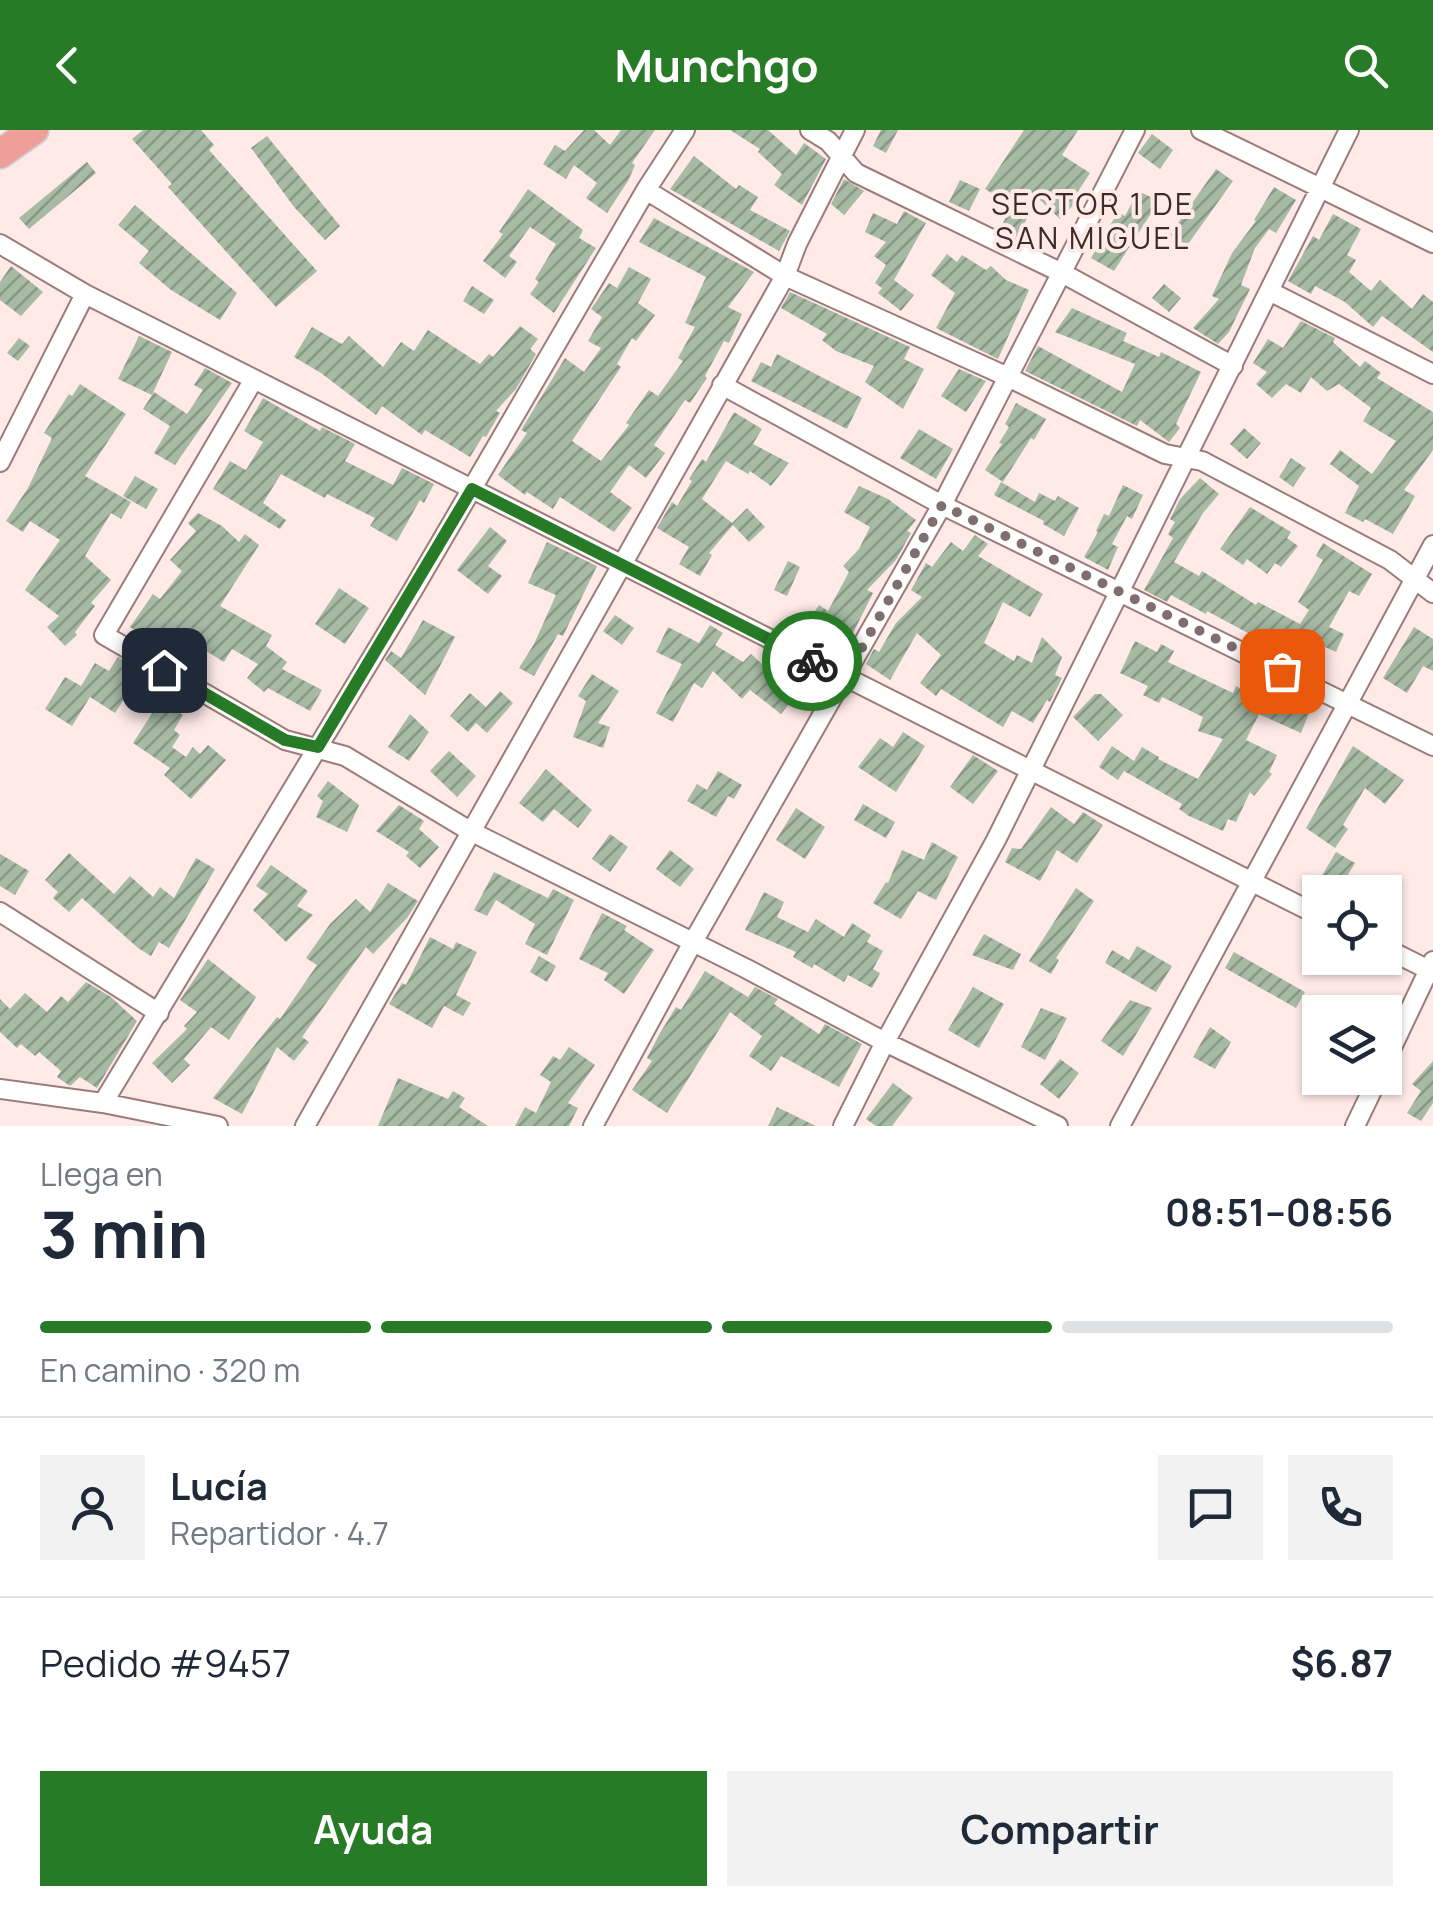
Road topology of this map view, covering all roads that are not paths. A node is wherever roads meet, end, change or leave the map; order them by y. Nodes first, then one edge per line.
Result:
1 (34, 130) edge
2 (685, 130) edge
3 (810, 130) edge
4 (855, 130) edge
5 (1135, 130) edge
6 (1201, 130) edge
7 (1349, 130) edge
8 (0, 154) edge
9 (841, 160) junction
10 (1318, 188) junction
11 (646, 190) junction
12 (1433, 243) edge
13 (0, 244) edge
14 (1062, 274) junction
15 (785, 276) junction
16 (1268, 291) junction
17 (85, 294) junction
18 (1233, 366) junction
19 (1433, 374) edge
20 (1008, 377) junction
21 (254, 379) junction
22 (722, 385) junction
23 (1186, 458) junction
24 (0, 462) edge
25 (472, 489) junction
26 (942, 505) junction
27 (1433, 545) edge
28 (622, 565) junction
29 (1415, 580) junction
30 (1118, 592) junction
31 (1433, 593) edge
32 (845, 678) junction
33 (1347, 703) junction
34 (1433, 746) edge
35 (318, 747) junction
36 (1030, 772) junction
37 (470, 831) junction
38 (1251, 881) junction
39 (1302, 907) edge
40 (0, 912) edge
41 (693, 942) junction
42 (1402, 955) edge
43 (1432, 968) edge
44 (159, 1013) junction
45 (1402, 1028) edge
46 (885, 1042) junction
47 (0, 1089) edge
48 (1370, 1095) edge
49 (103, 1103) junction
50 (218, 1126) edge
51 (305, 1126) edge
52 (592, 1126) edge
53 (843, 1126) edge
54 (1058, 1126) edge
55 (1120, 1126) edge
56 (1354, 1126) edge

1 - 8 highway
2 - 11 street
3 - 9 street
4 - 9 street
5 - 14 street
6 - 10 street
7 - 10 street
9 - 14 street
9 - 15 street
10 - 12 street
10 - 16 street
11 - 15 street
11 - 25 street
13 - 17 street
14 - 18 street
14 - 20 street
15 - 20 street
15 - 22 street
16 - 18 street
16 - 19 street
17 - 21 street
17 - 24 street
18 - 23 street
20 - 23 street
20 - 26 street
21 - 25 street
21 - 35 street
22 - 26 street
22 - 28 street
23 - 29 street
23 - 30 street
25 - 28 street
25 - 35 street
26 - 30 street
26 - 32 street
27 - 29 street
28 - 32 street
28 - 37 street
29 - 31 street
29 - 33 street
30 - 33 street
30 - 36 street
32 - 36 street
32 - 41 street
33 - 34 street
33 - 38 street
35 - 37 street
35 - 44 street
36 - 38 street
36 - 46 street
37 - 41 street
37 - 51 street
38 - 39 street
38 - 55 street
40 - 44 street
41 - 46 street
41 - 52 street
42 - 43 street
43 - 45 street
44 - 49 street
46 - 53 street
46 - 54 street
47 - 49 street
48 - 56 street
49 - 50 street

